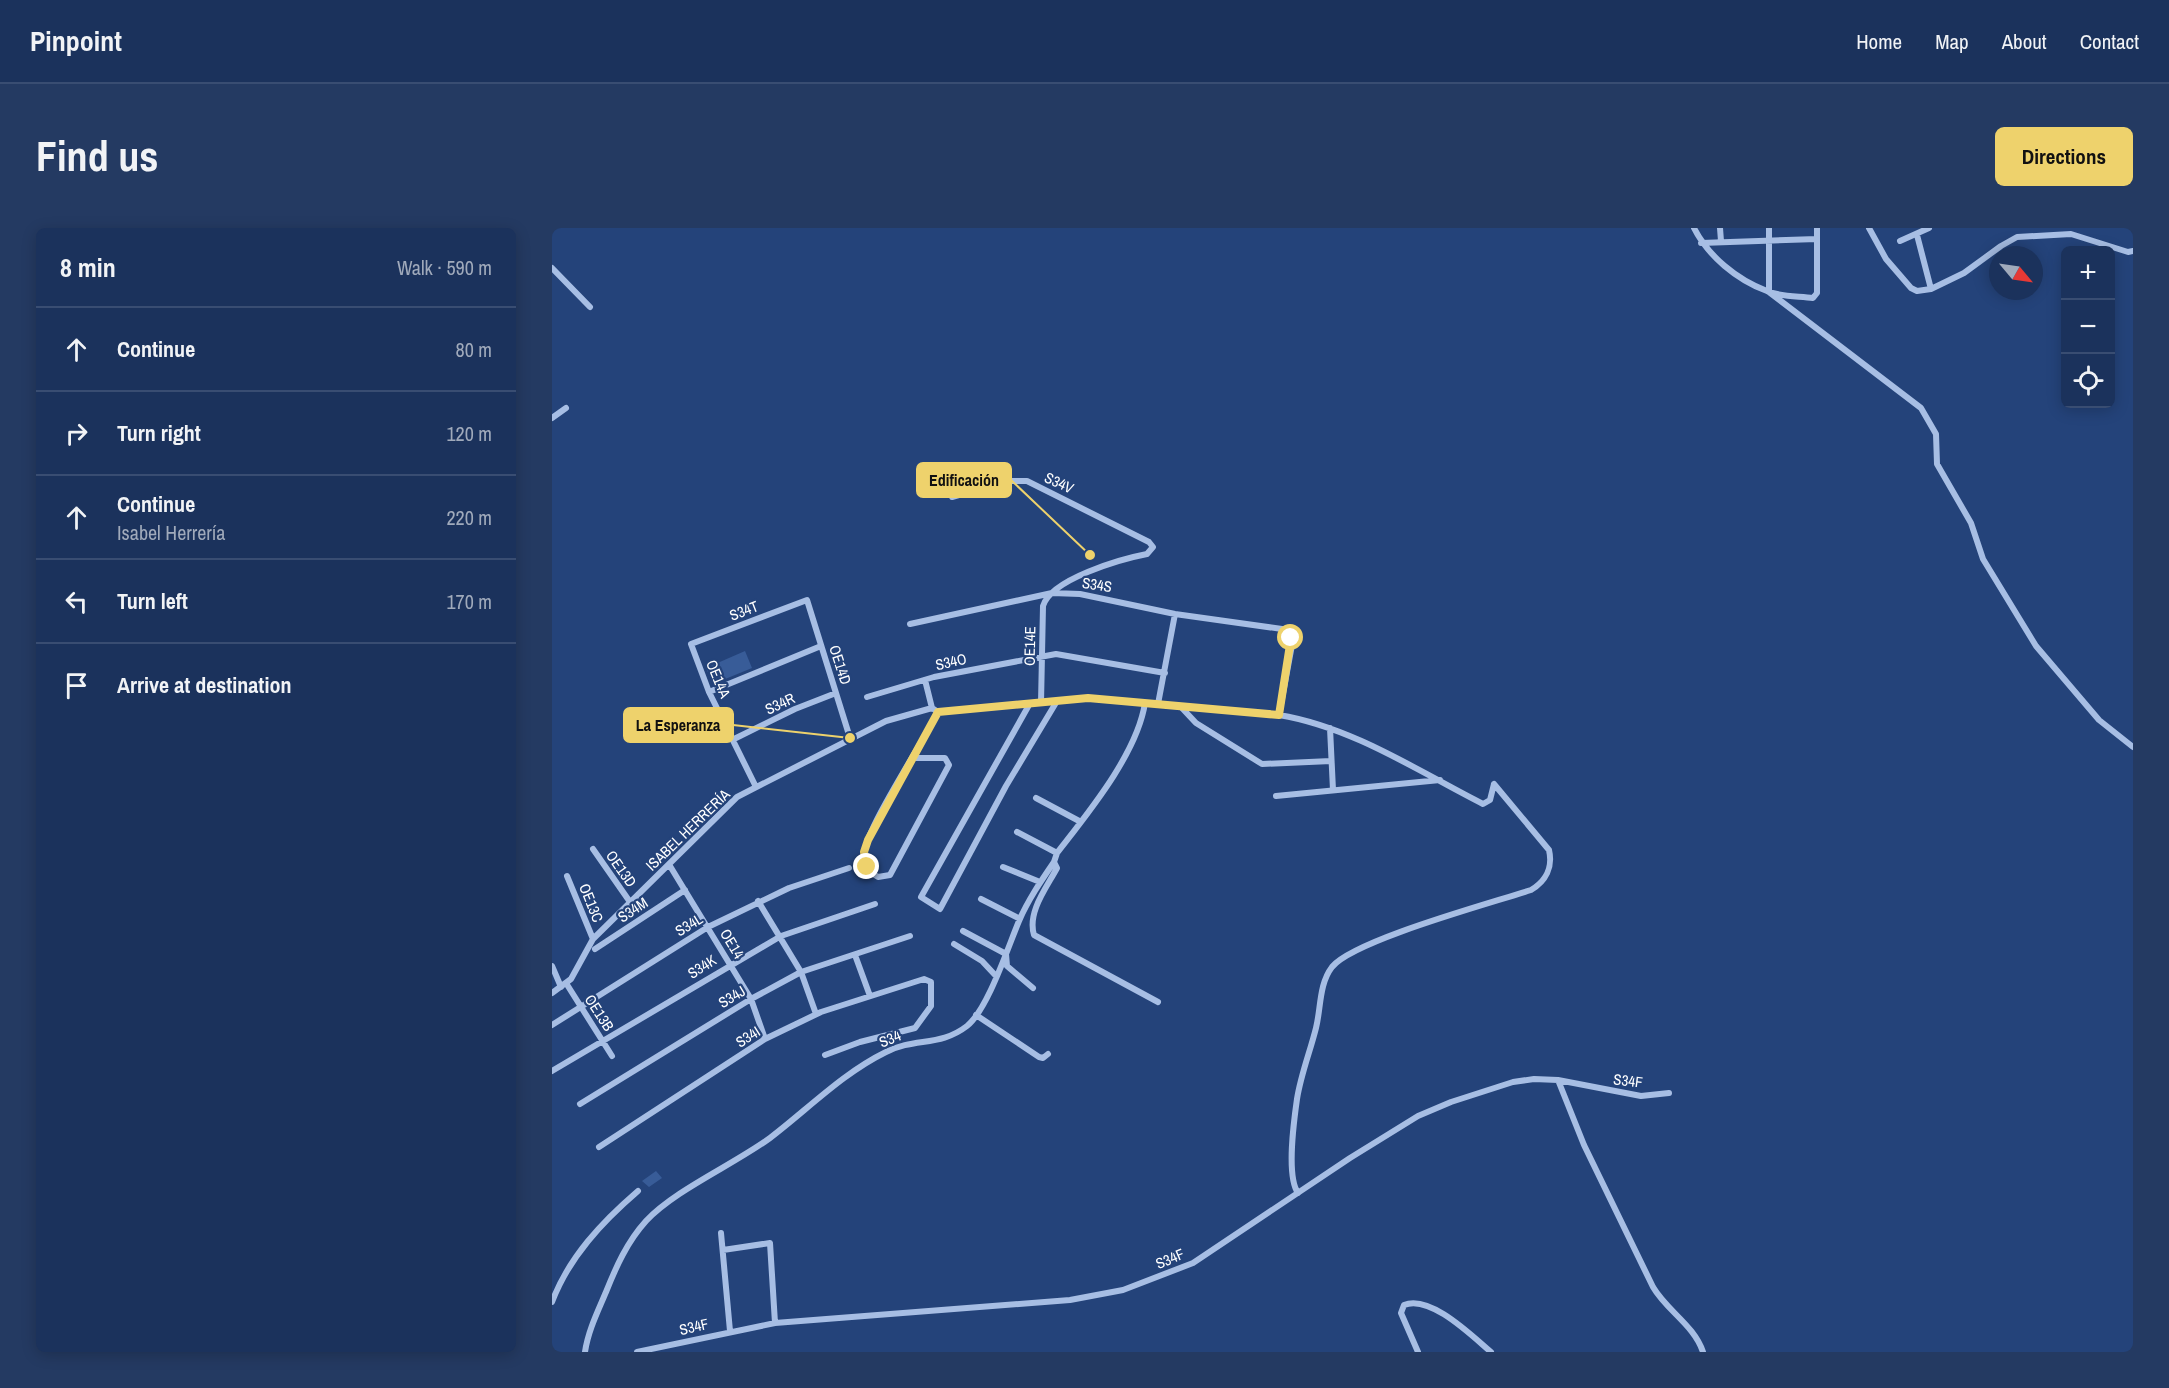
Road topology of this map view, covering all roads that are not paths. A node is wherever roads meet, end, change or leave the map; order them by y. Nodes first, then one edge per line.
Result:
1 (1694, 228) edge
2 (1720, 228) edge
3 (1769, 228) edge
4 (1817, 228) edge
5 (1869, 228) edge
6 (1929, 228) edge
7 (2070, 231) edge
8 (1917, 235) junction
9 (1817, 239) junction
10 (1900, 241) dead end
11 (1721, 242) junction
12 (1769, 242) junction
13 (1701, 243) junction
14 (2133, 251) edge
15 (553, 264) edge
16 (1931, 289) junction
17 (1769, 292) junction
18 (590, 307) dead end
19 (566, 408) dead end
20 (552, 417) edge
21 (952, 497) dead end
22 (1052, 594) junction
23 (806, 599) joint
24 (1175, 614) junction
25 (910, 624) dead end
26 (691, 644) joint
27 (821, 646) junction
28 (1041, 656) junction
29 (1165, 673) junction
30 (926, 680) junction
31 (709, 692) junction
32 (836, 693) junction
33 (867, 696) dead end
34 (1057, 701) junction
35 (1041, 703) junction
36 (1145, 703) junction
37 (1158, 704) junction
38 (1029, 705) junction
39 (1181, 707) junction
40 (935, 710) junction
41 (1279, 715) junction
42 (1330, 728) junction
43 (850, 738) junction
44 (734, 739) junction
45 (2133, 747) edge
46 (913, 758) junction
47 (1331, 760) junction
48 (1440, 780) junction
49 (756, 787) junction
50 (1333, 790) junction
51 (1276, 796) dead end
52 (1036, 798) dead end
53 (1081, 822) junction
54 (1017, 832) dead end
55 (593, 849) dead end
56 (1057, 853) junction
57 (1054, 862) junction
58 (670, 866) junction
59 (849, 867) dead end
60 (1003, 867) dead end
61 (567, 876) dead end
62 (1040, 882) junction
63 (685, 890) junction
64 (981, 899) dead end
65 (758, 901) junction
66 (630, 902) junction
67 (875, 904) dead end
68 (1020, 919) junction
69 (708, 927) junction
70 (963, 931) dead end
71 (781, 936) junction
72 (910, 936) dead end
73 (592, 939) junction
74 (954, 944) dead end
75 (595, 949) dead end
76 (1006, 954) junction
77 (855, 955) junction
78 (730, 964) junction
79 (552, 966) edge
80 (801, 972) junction
81 (996, 976) junction
82 (563, 985) junction
83 (1033, 988) dead end
84 (552, 993) edge
85 (870, 996) junction
86 (751, 999) junction
87 (1158, 1002) dead end
88 (581, 1007) junction
89 (816, 1014) junction
90 (976, 1016) junction
91 (552, 1025) edge
92 (765, 1040) junction
93 (604, 1042) junction
94 (1048, 1054) dead end
95 (825, 1055) dead end
96 (612, 1056) dead end
97 (552, 1071) edge
98 (1558, 1080) junction
99 (1669, 1094) dead end
100 (580, 1104) dead end
101 (599, 1147) dead end
102 (638, 1191) dead end
103 (1298, 1193) junction
104 (721, 1233) dead end
105 (723, 1250) junction
106 (552, 1302) edge
107 (775, 1323) junction
108 (730, 1330) junction
109 (585, 1352) edge
110 (637, 1352) edge
111 (1418, 1352) edge
112 (1491, 1352) edge
113 (1704, 1352) edge

1 - 13 street
2 - 11 street
3 - 12 street
4 - 9 street
5 - 16 street
6 - 8 street
7 - 14 street
7 - 16 street
8 - 10 street
8 - 16 street
9 - 12 street
9 - 17 street
11 - 12 street
11 - 13 street
12 - 17 street
13 - 17 street
15 - 18 street
17 - 45 street
19 - 20 street
21 - 22 street, S34V
22 - 24 street, S34S
22 - 25 street, S34S
22 - 28 street, OE14E
23 - 26 street, S34T
23 - 27 street, OE14D
24 - 29 street
24 - 41 street, S34S
26 - 31 street, OE14A
27 - 31 street
27 - 32 street, OE14D
28 - 29 street, S34O
28 - 30 street, S34O
28 - 35 street, OE14E
29 - 37 street
30 - 33 street, S34O
30 - 40 street
31 - 44 street, OE14A
32 - 43 street, OE14D
32 - 44 street, S34R
34 - 35 street, ISABEL HERRERÍA
34 - 36 street, ISABEL HERRERÍA
34 - 38 street
35 - 38 street, ISABEL HERRERÍA
36 - 37 street, ISABEL HERRERÍA
36 - 53 street, S34
37 - 39 street, ISABEL HERRERÍA
38 - 40 street, ISABEL HERRERÍA
39 - 41 street, ISABEL HERRERÍA
39 - 47 street
40 - 43 street, ISABEL HERRERÍA
40 - 46 street
41 - 42 street, ISABEL HERRERÍA
42 - 47 street
42 - 48 street, ISABEL HERRERÍA
43 - 49 street, ISABEL HERRERÍA
44 - 49 street, OE14A
46 - 46 street
47 - 50 street
48 - 50 street
48 - 103 street, ISABEL HERRERÍA
49 - 58 street, ISABEL HERRERÍA
50 - 51 street
52 - 53 street
53 - 56 street, S34
54 - 56 street
55 - 66 street, OE13D
56 - 57 street, S34
57 - 62 street, S34
57 - 87 street
58 - 63 street, OE14
58 - 66 street, ISABEL HERRERÍA
59 - 65 street, S34L
60 - 62 street
61 - 73 street, OE13C
62 - 68 street, S34
63 - 69 street, OE14
63 - 75 street, S34M
64 - 68 street
65 - 69 street, S34L
65 - 71 street
66 - 73 street, ISABEL HERRERÍA
67 - 71 street, S34K
68 - 76 street, S34
69 - 78 street, OE14
69 - 88 street, S34L
70 - 76 street
71 - 78 street, S34K
71 - 80 street
72 - 77 street, S34J
73 - 82 street, ISABEL HERRERÍA
74 - 81 street
76 - 81 street, S34
76 - 83 street
77 - 80 street, S34J
77 - 85 street
78 - 86 street, OE14
78 - 93 street, S34K
79 - 82 street, OE13B
80 - 86 street, S34J
80 - 89 street
81 - 90 street, S34
82 - 84 street, ISABEL HERRERÍA
82 - 88 street, OE13B
85 - 89 street, S34I
85 - 95 street, S34I
86 - 92 street, OE14
86 - 100 street, S34J
88 - 91 street, S34L
88 - 93 street, OE13B
89 - 92 street, S34I
90 - 94 street
90 - 109 street, S34
92 - 101 street, S34I
93 - 96 street, OE13B
93 - 97 street, S34K
98 - 99 street, S34F
98 - 103 street, S34F
98 - 113 street
102 - 106 street
103 - 107 street, S34F
104 - 105 street
105 - 107 street
105 - 108 street
107 - 108 street, S34F
108 - 110 street, S34F
111 - 112 street

